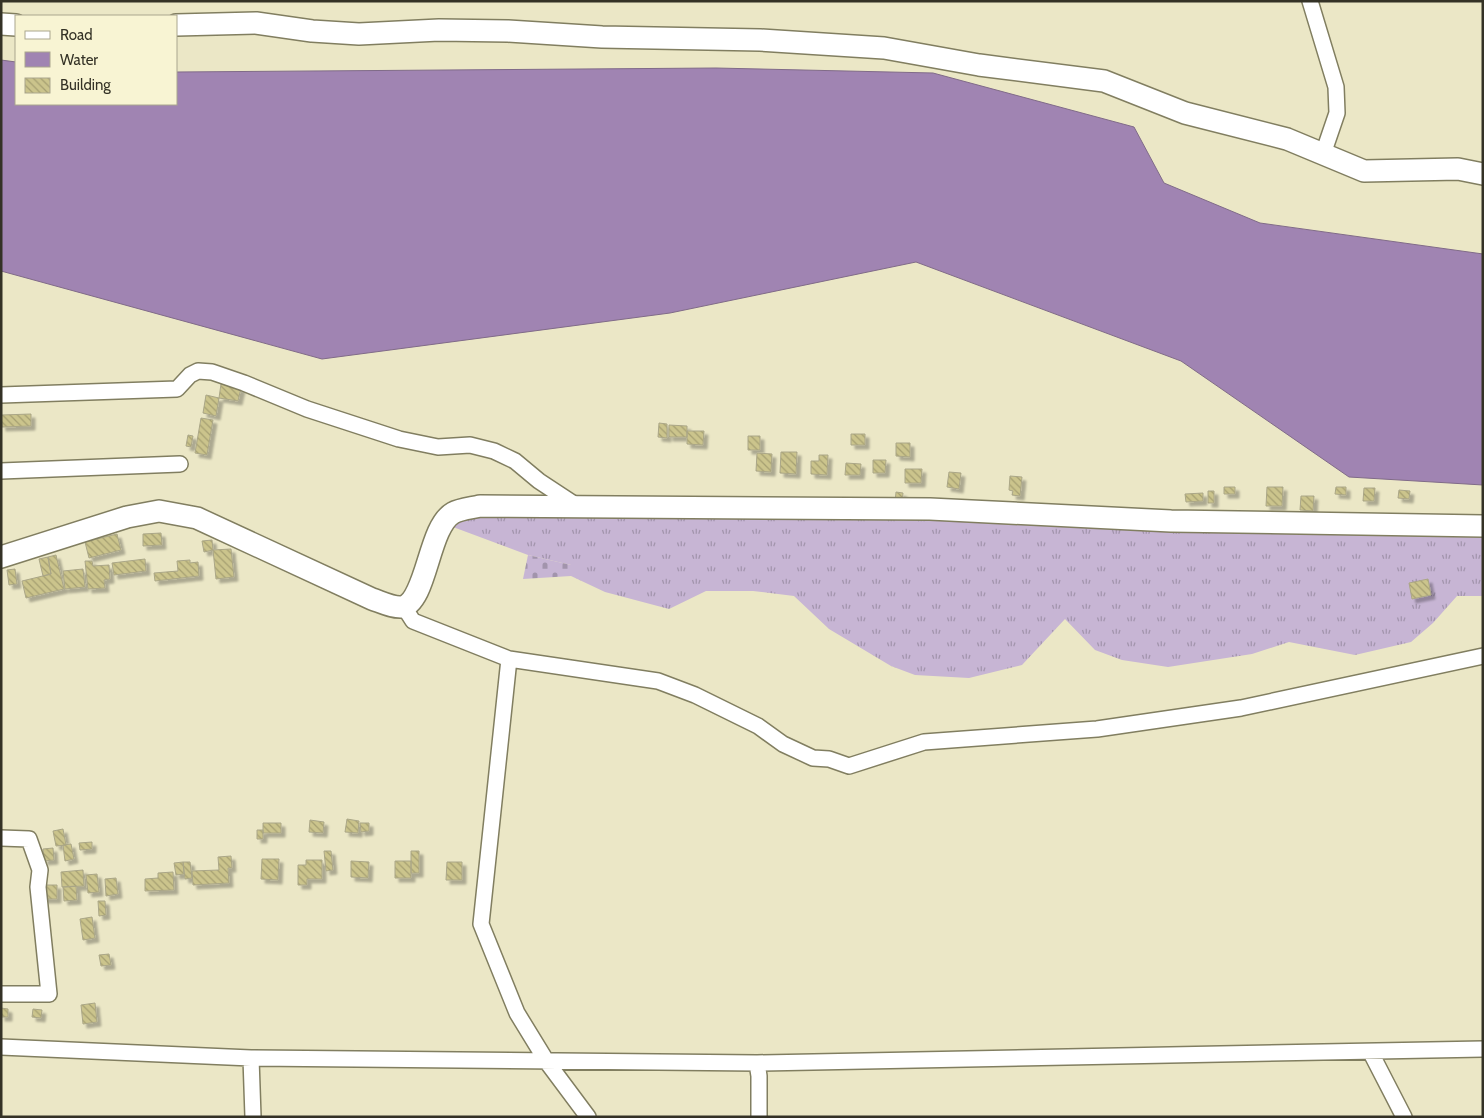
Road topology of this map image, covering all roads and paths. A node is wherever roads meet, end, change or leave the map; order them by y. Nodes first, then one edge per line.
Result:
1 (1310, 1) edge
2 (1, 24) edge
3 (178, 24) edge
4 (15, 25) edge
5 (1323, 154) junction
6 (1483, 174) edge
7 (1, 395) edge
8 (180, 464) dead end
9 (1, 471) edge
10 (578, 506) junction
11 (1483, 526) edge
12 (1, 558) edge
13 (404, 607) junction
14 (1483, 656) edge
15 (509, 659) junction
16 (1, 838) edge
17 (1, 994) edge
18 (1, 1046) edge
19 (1483, 1050) edge
20 (1371, 1053) junction
21 (251, 1058) junction
22 (547, 1062) junction
23 (757, 1063) junction
24 (253, 1117) edge
25 (588, 1117) edge
26 (759, 1117) edge
27 (1404, 1117) edge

1 - 5 street
2 - 4 main road
3 - 5 main road
5 - 6 main road
7 - 10 street
8 - 9 street
10 - 11 main road
10 - 13 main road
12 - 13 main road
13 - 15 street
14 - 15 street
15 - 22 street
16 - 17 street
18 - 21 street
19 - 20 street
20 - 23 street
20 - 27 street
21 - 22 street
21 - 24 street
22 - 23 street
22 - 25 street
23 - 26 street

